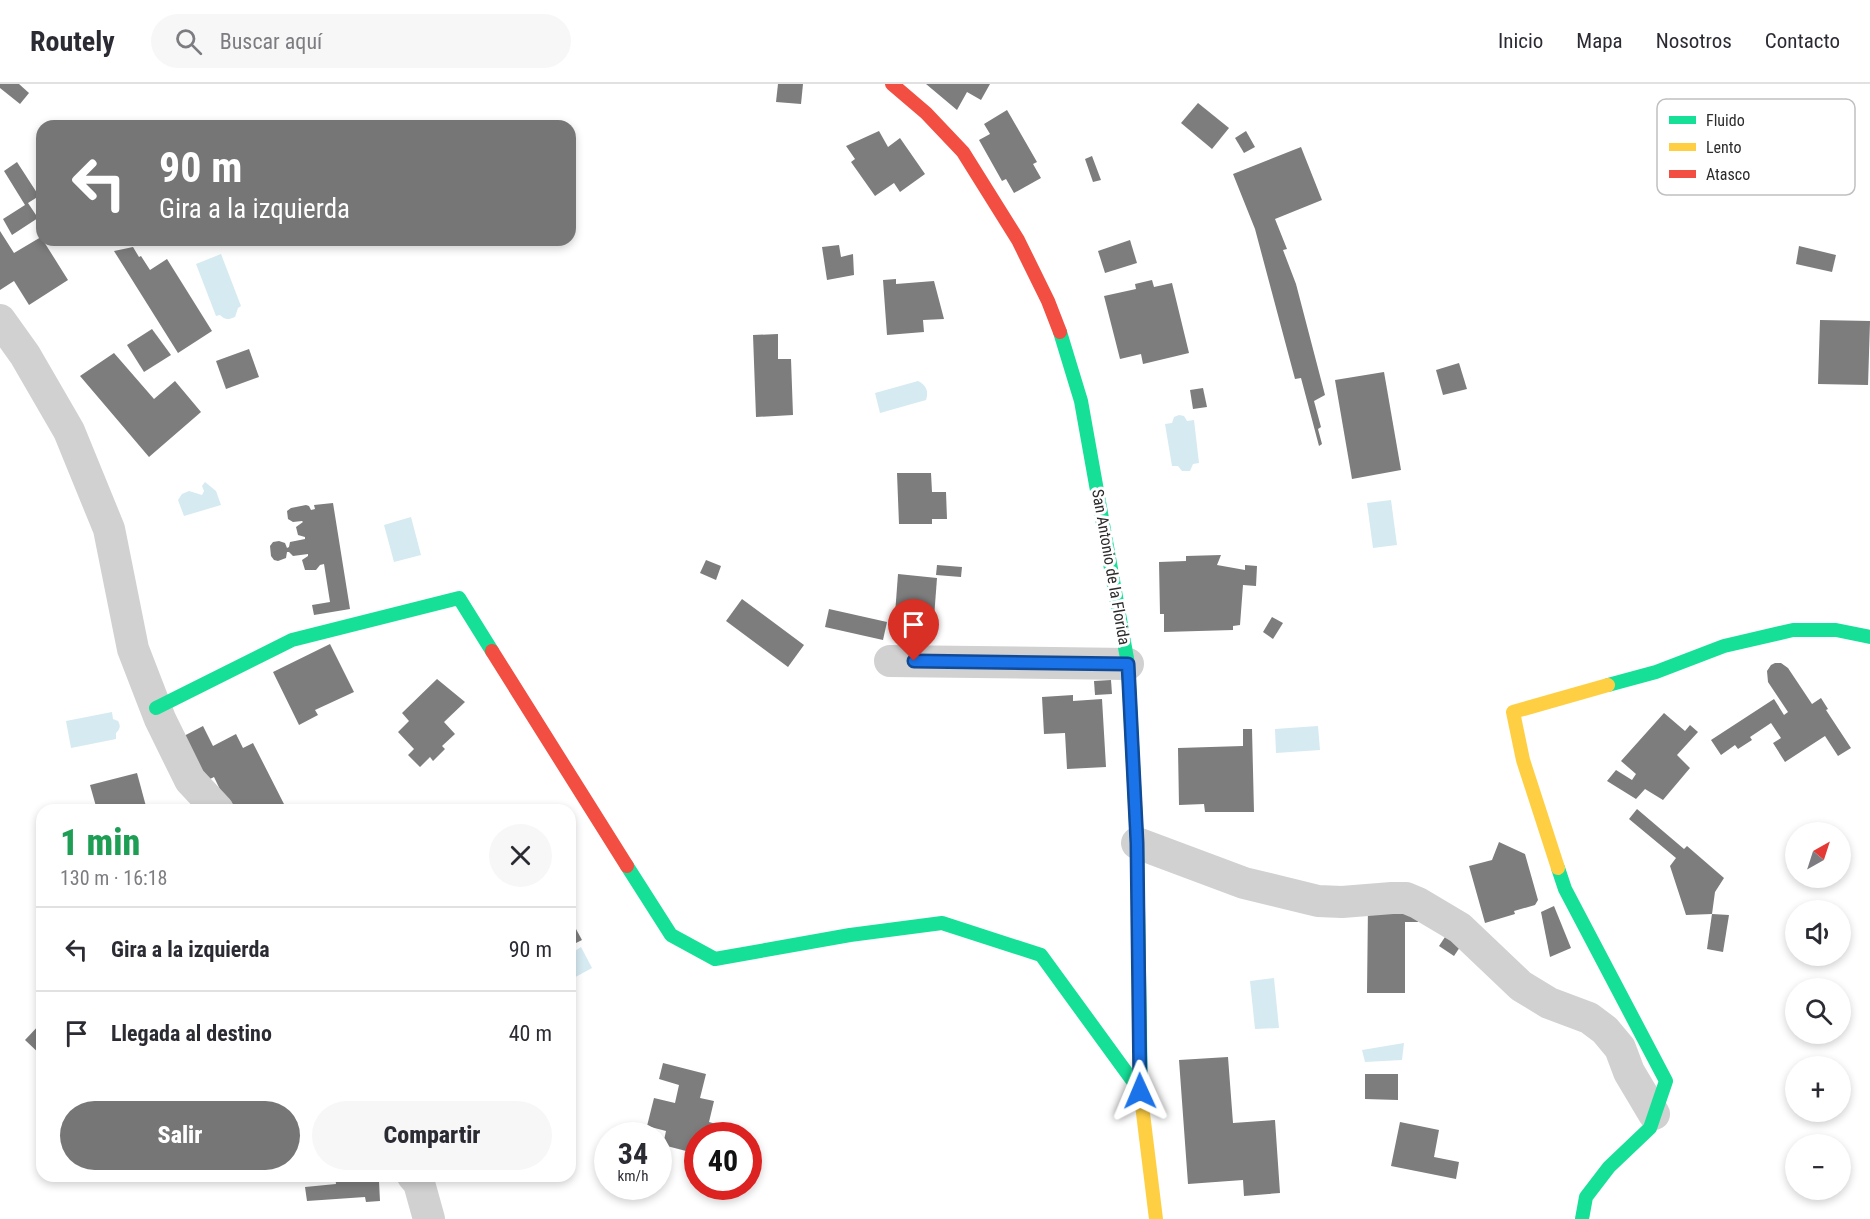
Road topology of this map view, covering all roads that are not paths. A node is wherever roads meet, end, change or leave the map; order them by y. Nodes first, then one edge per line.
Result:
1 (892, 84) edge
2 (0, 320) edge
3 (1870, 637) edge
4 (890, 661) dead end
5 (1128, 664) junction
6 (156, 708) junction
7 (212, 804) edge
8 (1137, 843) junction
9 (1140, 1091) junction
10 (1654, 1114) junction
11 (417, 1182) edge
12 (1153, 1218) edge
13 (429, 1219) edge
14 (1582, 1219) edge

1 - 5 street, San Antonio de la Florida
2 - 6 street
3 - 10 street
4 - 5 street
5 - 8 street, San Antonio de la Florida
6 - 7 street
6 - 9 street
8 - 9 street, San Antonio de la Florida
8 - 10 street
9 - 12 street, San Antonio de la Florida
10 - 14 street
11 - 13 street

